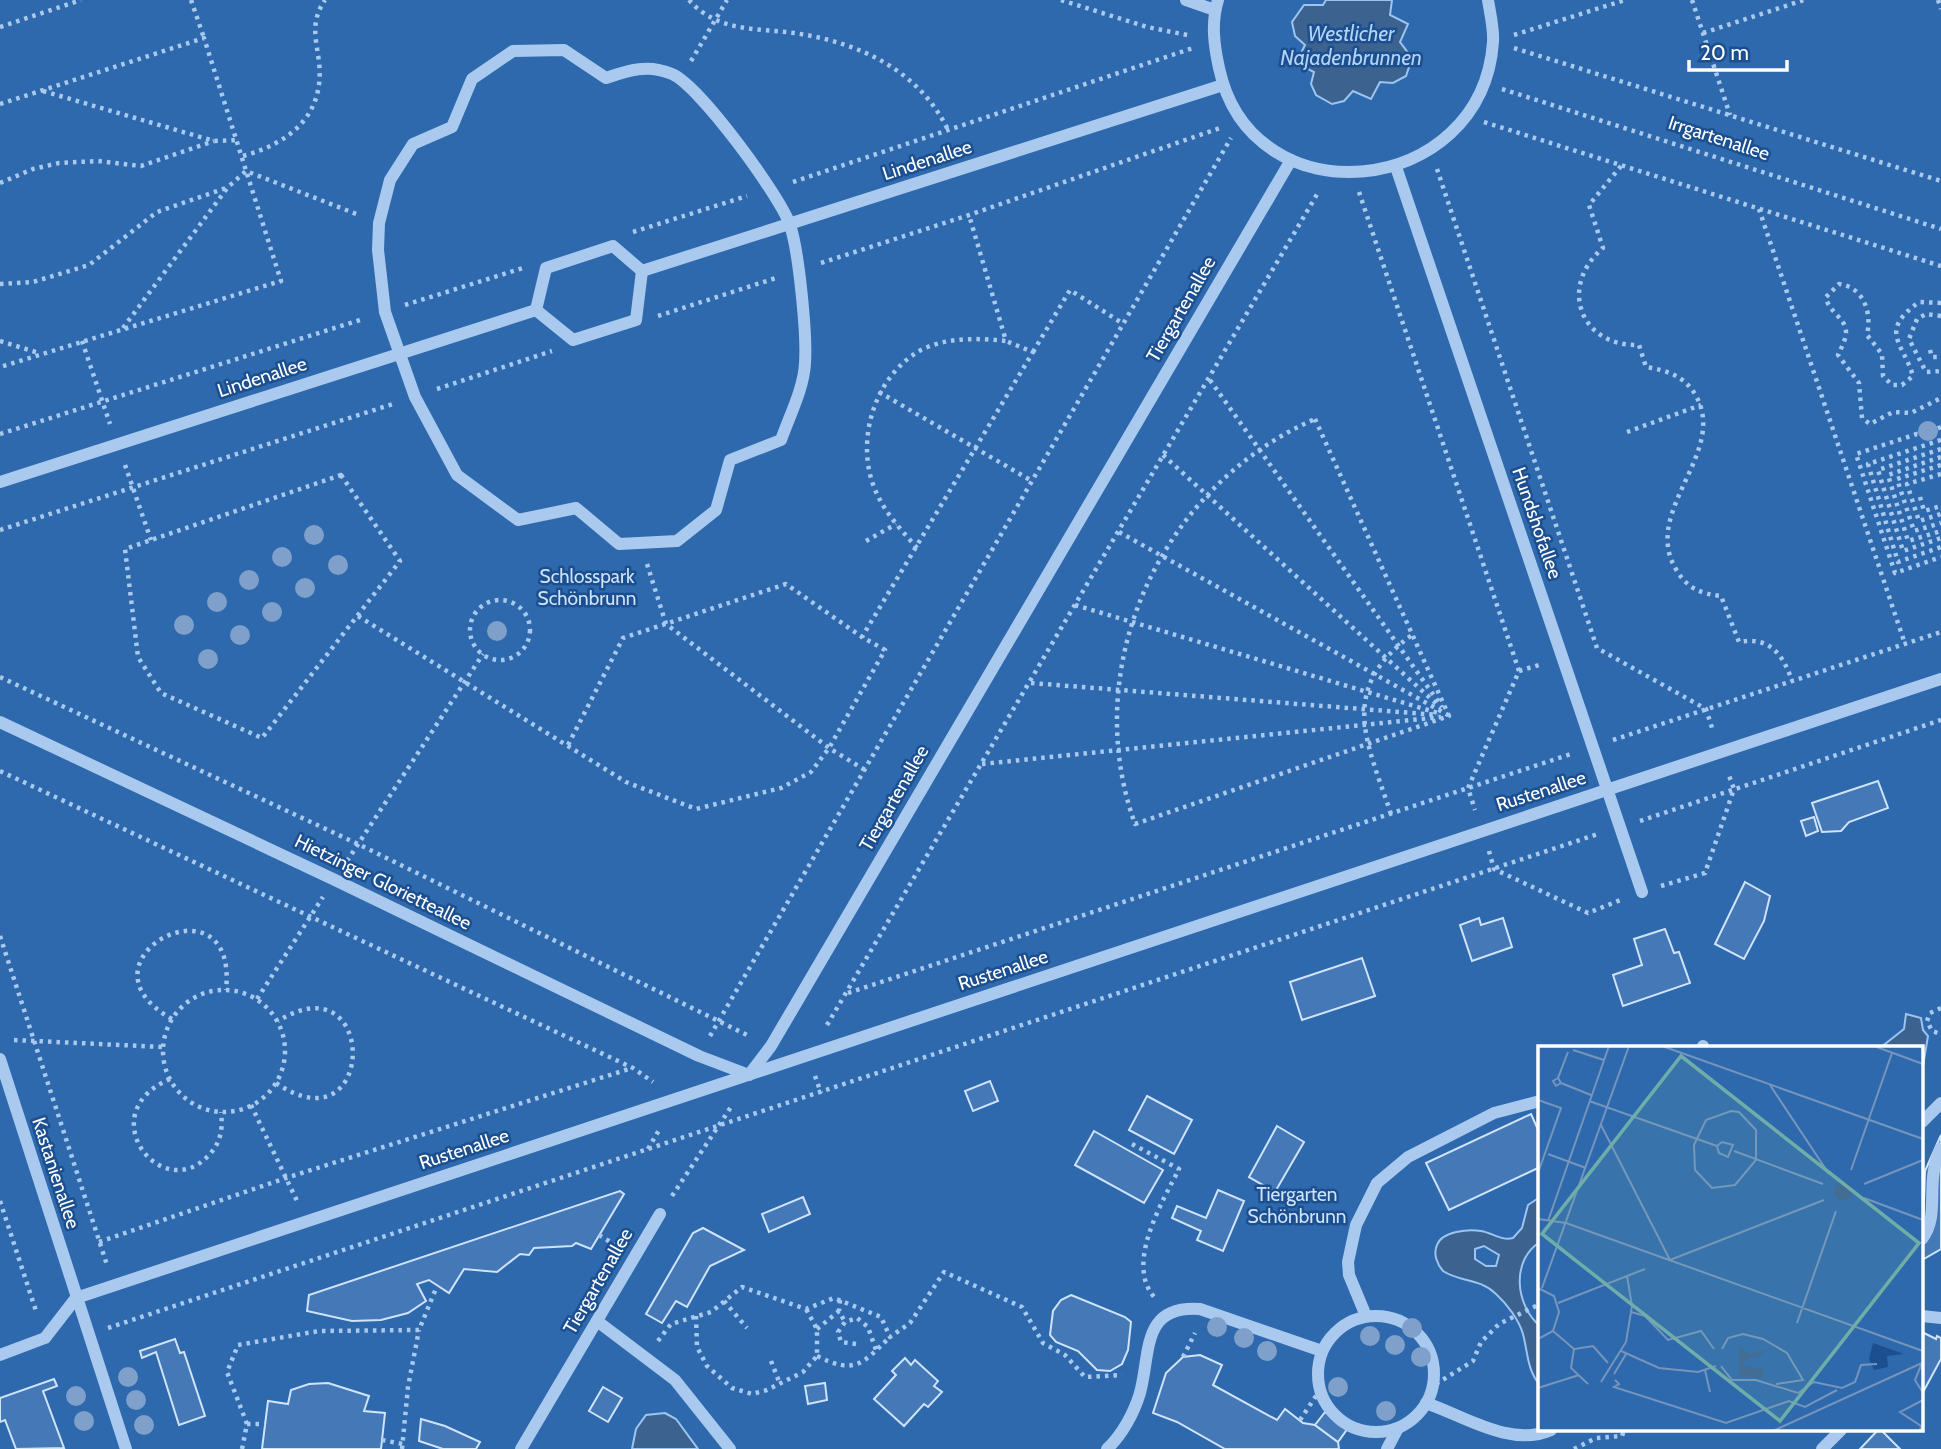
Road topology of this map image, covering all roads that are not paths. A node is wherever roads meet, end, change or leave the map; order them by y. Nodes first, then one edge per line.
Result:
1 (1185, 0) edge
2 (1488, 0) edge
3 (1217, 5) edge
4 (1223, 85) junction
5 (1291, 160) junction
6 (1396, 167) junction
7 (790, 224) junction
8 (642, 271) junction
9 (536, 310) junction
10 (399, 352) junction
11 (0, 482) edge
12 (1941, 679) edge
13 (0, 722) edge
14 (1607, 790) junction
15 (1642, 892) road end
16 (0, 1059) edge
17 (748, 1075) junction
18 (1538, 1102) edge
19 (1941, 1103) edge
20 (1924, 1120) edge
21 (1941, 1148) edge
22 (660, 1214) road end
23 (1924, 1236) edge
24 (76, 1298) junction
25 (1366, 1316) junction
26 (597, 1321) junction
27 (1322, 1351) junction
28 (0, 1355) edge
29 (1426, 1403) junction
30 (1398, 1428) junction
31 (1546, 1432) edge
32 (1839, 1432) edge
33 (126, 1449) edge
34 (522, 1449) edge
35 (730, 1449) edge
36 (1107, 1449) edge
37 (1387, 1449) edge
38 (1822, 1449) edge

1 - 3 street
2 - 6 street
3 - 4 street
4 - 5 street
4 - 7 street, Lindenallee
5 - 6 street
5 - 17 street, Tiergartenallee
6 - 14 street, Hundshofallee
7 - 8 street, Lindenallee
7 - 10 street
7 - 10 street
8 - 9 street
8 - 9 street
9 - 10 street, Lindenallee
10 - 11 street, Lindenallee
12 - 14 street, Rustenallee
13 - 17 street, Hietzinger Glorietteallee
14 - 15 street, Hundshofallee
14 - 17 street, Rustenallee
16 - 24 street, Kastanienallee
17 - 24 street, Rustenallee
18 - 25 street
19 - 20 street
21 - 23 street
22 - 26 street, Tiergartenallee
24 - 28 street
24 - 33 street, Kastanienallee
25 - 27 street
25 - 29 street
26 - 34 street, Tiergartenallee
26 - 35 street
27 - 30 street
27 - 36 street
29 - 30 street
29 - 31 street
30 - 37 street
32 - 38 street

